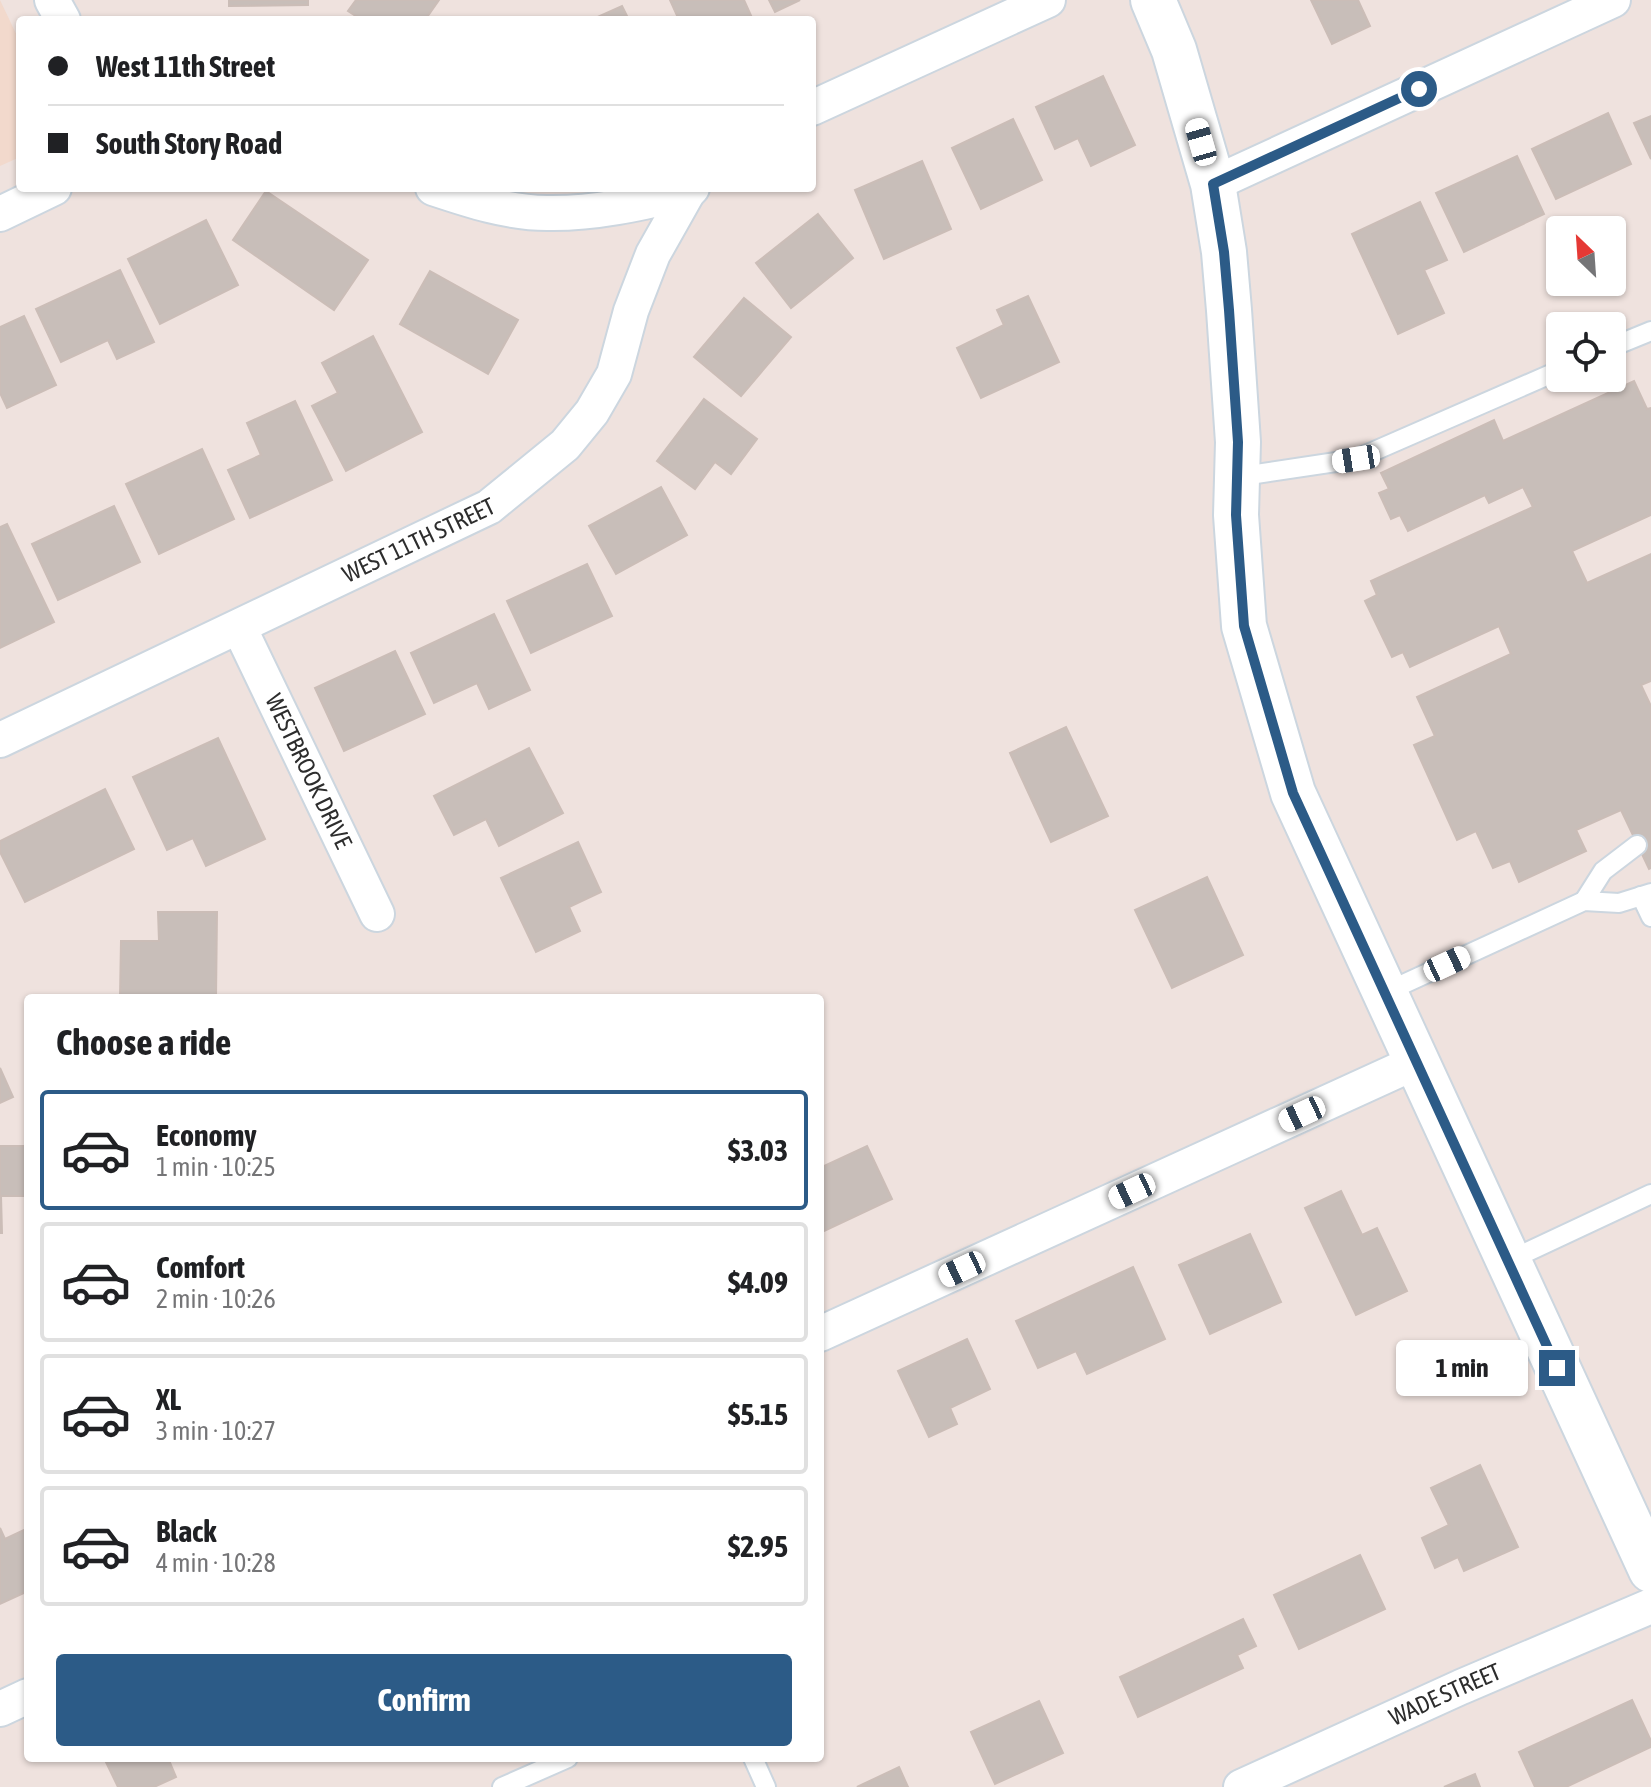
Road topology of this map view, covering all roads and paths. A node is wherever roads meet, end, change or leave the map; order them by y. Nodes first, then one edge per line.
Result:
1 (1048, 0) edge
2 (1153, 0) edge
3 (1613, 0) edge
4 (816, 106) edge
5 (1213, 184) junction
6 (46, 192) edge
7 (446, 192) edge
8 (682, 192) edge
9 (689, 192) edge
10 (0, 214) edge
11 (1651, 331) edge
12 (1626, 341) edge
13 (1546, 376) edge
14 (1236, 477) junction
15 (239, 627) junction
16 (0, 740) edge
17 (1637, 845) dead end
18 (1646, 894) edge
19 (1584, 901) junction
20 (377, 914) dead end
21 (1651, 917) edge
22 (1384, 993) junction
23 (1416, 1062) junction
24 (1651, 1194) edge
25 (1508, 1261) junction
26 (824, 1332) edge
27 (1641, 1523) edge
28 (1651, 1570) edge
29 (1651, 1606) edge
30 (24, 1698) edge
31 (0, 1709) edge
32 (559, 1762) edge
33 (755, 1762) edge
34 (502, 1787) edge
35 (766, 1787) edge
36 (1241, 1787) edge

1 - 4 street
2 - 5 main road
3 - 5 street
5 - 14 main road
6 - 10 street
7 - 8 street
9 - 15 street, WEST 11TH STREET
11 - 12 lane
13 - 14 lane
14 - 22 main road
15 - 16 street, WEST 11TH STREET
15 - 20 street, WESTBROOK DRIVE
17 - 19 lane
18 - 19 lane
18 - 21 lane
19 - 22 lane
22 - 23 main road
23 - 25 main road
23 - 26 street
24 - 25 lane
25 - 27 main road
27 - 28 main road
29 - 36 street, WADE STREET
30 - 31 street
32 - 34 lane
33 - 35 lane

